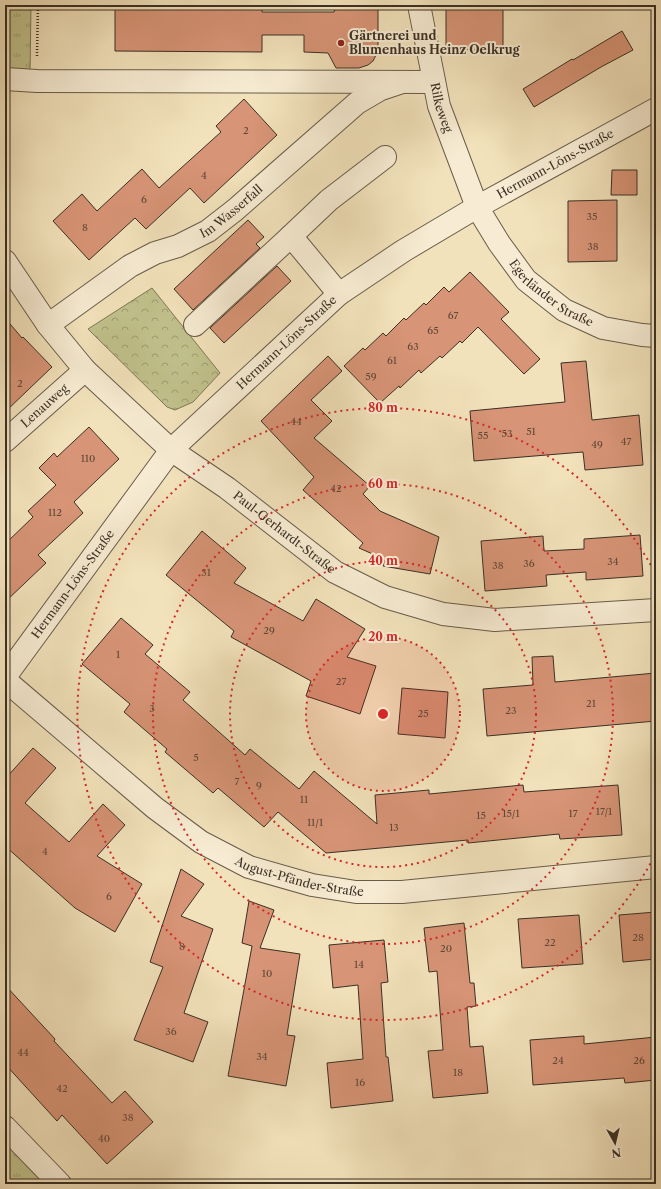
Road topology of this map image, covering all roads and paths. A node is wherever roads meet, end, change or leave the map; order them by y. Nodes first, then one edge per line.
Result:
1 (38, 5) edge
2 (419, 5) edge
3 (5, 79) edge
4 (37, 81) junction
5 (402, 82) junction
6 (434, 82) junction
7 (656, 109) edge
8 (385, 157) dead end
9 (477, 207) junction
10 (291, 236) junction
11 (5, 261) edge
12 (339, 294) junction
13 (48, 325) junction
14 (195, 325) dead end
15 (656, 336) edge
16 (85, 370) junction
17 (5, 441) edge
18 (170, 450) junction
19 (656, 610) edge
20 (5, 678) edge
21 (656, 867) edge
22 (5, 1127) edge
23 (60, 1184) edge

1 - 4 path
2 - 6 street, Rilkeweg
3 - 4 street
4 - 5 street
5 - 6 street
5 - 13 street, Im Wasserfall
6 - 9 street, Rilkeweg
7 - 9 street, Hermann-Löns-Straße
8 - 10 street
9 - 12 street, Hermann-Löns-Straße
9 - 15 street, Egerländer Straße
10 - 12 street
10 - 14 street
11 - 13 street, Paul-Gerhardt-Straße
12 - 18 street, Hermann-Löns-Straße
13 - 16 street, Paul-Gerhardt-Straße
16 - 17 street, Lenauweg
16 - 18 street, Paul-Gerhardt-Straße
18 - 19 street, Paul-Gerhardt-Straße
18 - 20 street, Hermann-Löns-Straße
20 - 21 street, August-Pfänder-Straße
22 - 23 street

